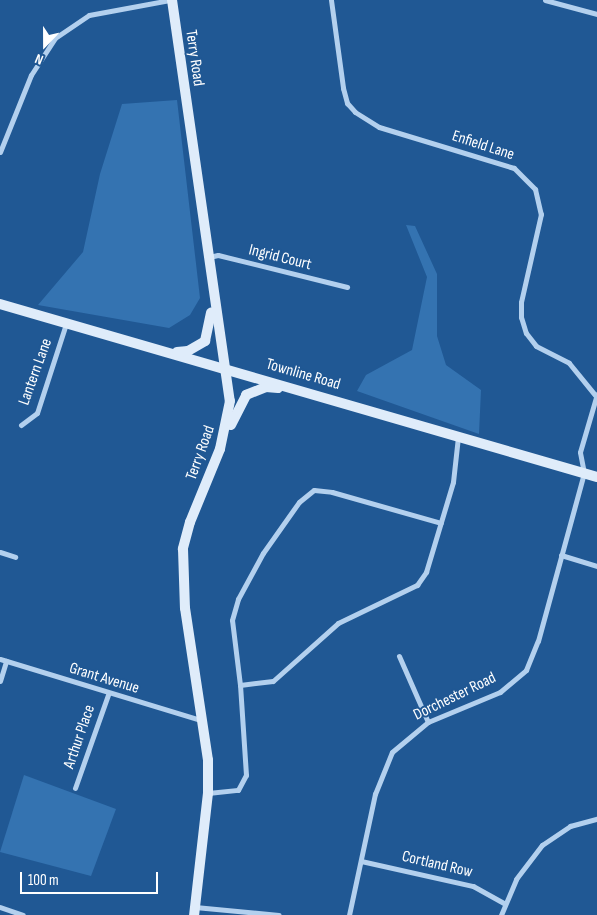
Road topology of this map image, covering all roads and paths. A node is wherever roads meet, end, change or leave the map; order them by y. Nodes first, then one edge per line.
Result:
1 (171, 0) edge
2 (331, 0) edge
3 (546, 0) edge
4 (597, 14) edge
5 (0, 152) edge
6 (206, 257) junction
7 (211, 287) junction
8 (347, 287) dead end
9 (0, 304) edge
10 (67, 323) junction
11 (165, 351) junction
12 (227, 369) junction
13 (596, 394) edge
14 (318, 395) junction
15 (21, 425) dead end
16 (458, 436) junction
17 (220, 449) junction
18 (584, 473) junction
19 (597, 477) edge
20 (441, 523) junction
21 (0, 552) edge
22 (561, 555) junction
23 (15, 557) dead end
24 (597, 566) edge
25 (399, 656) dead end
26 (0, 659) edge
27 (6, 661) junction
28 (0, 681) edge
29 (240, 686) junction
30 (108, 695) junction
31 (201, 720) junction
32 (428, 722) junction
33 (75, 788) dead end
34 (208, 793) junction
35 (597, 818) edge
36 (361, 861) junction
37 (504, 903) junction
38 (0, 907) edge
39 (195, 911) edge
40 (23, 915) edge
41 (279, 915) edge
42 (349, 915) edge
43 (501, 915) edge

1 - 5 street
1 - 6 street, Terry Road
2 - 13 street, Enfield Lane
3 - 4 street
6 - 7 street, Terry Road
6 - 8 street, Ingrid Court
7 - 11 street
7 - 12 street, Terry Road
9 - 10 street, Townline Road
10 - 11 street, Townline Road
10 - 15 street, Lantern Lane
11 - 12 street, Townline Road
12 - 14 street, Townline Road
12 - 17 street, Terry Road
13 - 18 street
14 - 16 street, Townline Road
14 - 17 street
16 - 18 street, Townline Road
16 - 20 street
17 - 31 street, Terry Road
18 - 19 street, Townline Road
18 - 22 street, Dorchester Road
20 - 29 street
20 - 29 street
21 - 23 street
22 - 24 street
22 - 32 street, Dorchester Road
25 - 32 street
26 - 27 street, Grant Avenue
27 - 28 street
27 - 30 street, Grant Avenue
29 - 34 street
30 - 31 street, Grant Avenue
30 - 33 street, Arthur Place
31 - 34 street, Terry Road
32 - 36 street, Dorchester Road
34 - 39 street, Terry Road
35 - 37 street
36 - 37 street, Cortland Row
36 - 42 street, Dorchester Road
37 - 43 street
38 - 40 street
39 - 41 street

